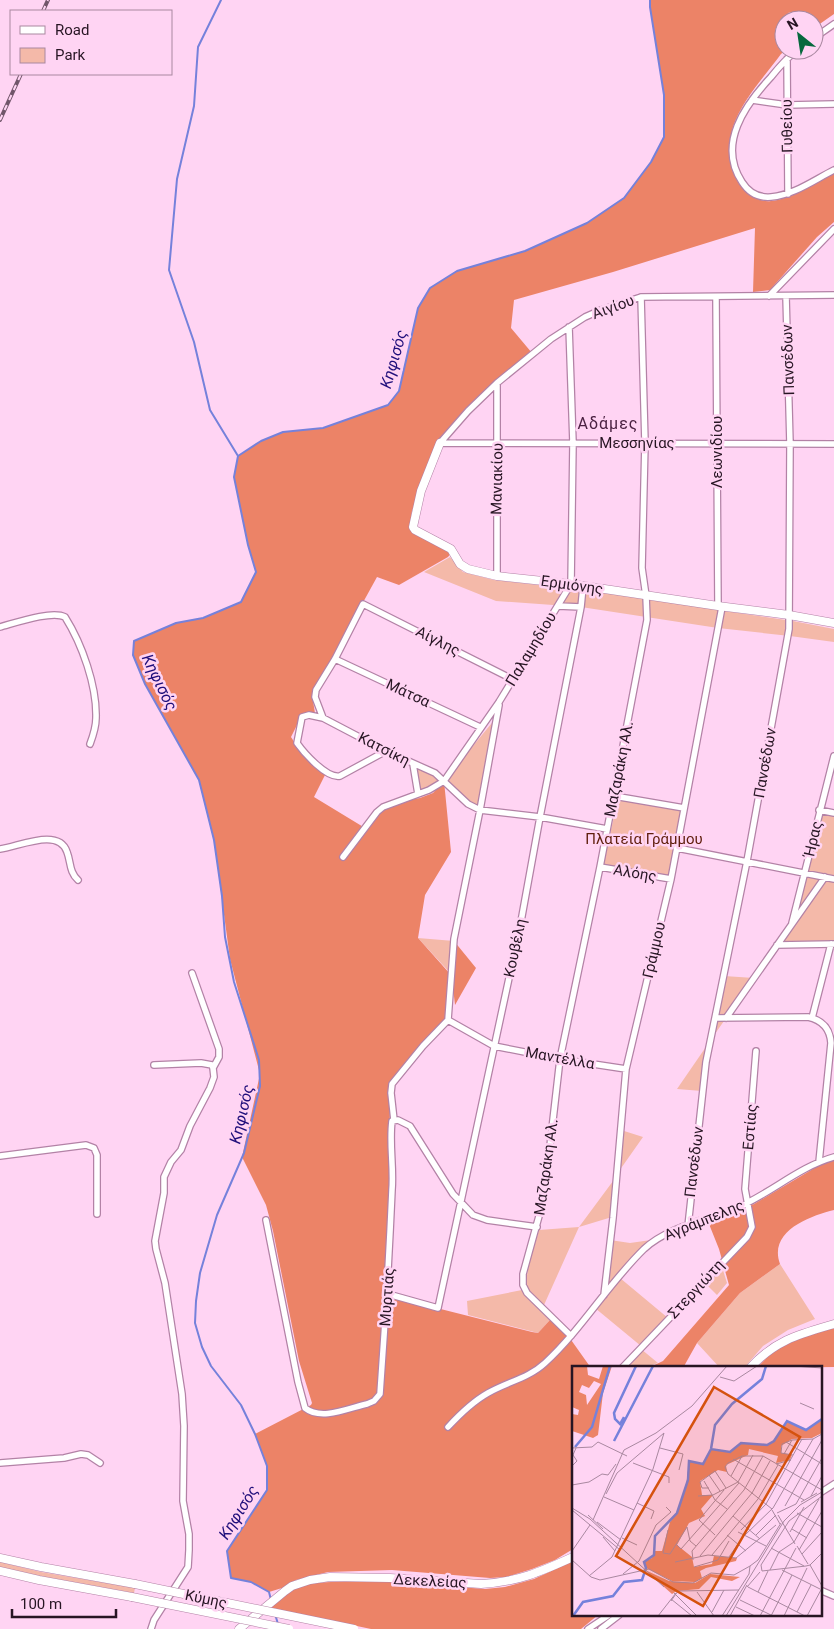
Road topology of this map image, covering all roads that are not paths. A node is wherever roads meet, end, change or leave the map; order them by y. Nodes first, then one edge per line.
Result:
1 (785, 60) edge
2 (787, 60) edge
3 (752, 100) junction
4 (834, 104) edge
5 (787, 105) junction
6 (834, 170) edge
7 (788, 194) junction
8 (834, 229) edge
9 (834, 295) edge
10 (769, 296) junction
11 (786, 296) junction
12 (641, 297) junction
13 (716, 297) junction
14 (569, 327) junction
15 (497, 383) junction
16 (440, 443) junction
17 (498, 443) junction
18 (572, 443) junction
19 (644, 444) junction
20 (717, 444) junction
21 (790, 444) junction
22 (834, 444) edge
23 (497, 576) junction
24 (571, 584) junction
25 (584, 587) junction
26 (646, 596) junction
27 (558, 606) junction
28 (581, 607) junction
29 (720, 607) junction
30 (788, 615) junction
31 (834, 623) edge
32 (0, 628) edge
33 (335, 659) junction
34 (512, 679) junction
35 (499, 702) junction
36 (323, 718) junction
37 (480, 727) junction
38 (90, 744) dead end
39 (386, 751) junction
40 (834, 756) edge
41 (413, 764) junction
42 (444, 781) junction
43 (418, 794) junction
44 (614, 796) junction
45 (684, 808) junction
46 (480, 810) junction
47 (819, 810) junction
48 (834, 813) edge
49 (540, 817) junction
50 (607, 829) junction
51 (677, 848) junction
52 (0, 849) edge
53 (343, 857) dead end
54 (747, 861) junction
55 (600, 867) junction
56 (805, 873) junction
57 (825, 877) junction
58 (834, 879) edge
59 (78, 880) dead end
60 (671, 880) junction
61 (792, 923) junction
62 (832, 944) edge
63 (777, 945) junction
64 (192, 973) dead end
65 (715, 1018) junction
66 (726, 1018) junction
67 (812, 1018) junction
68 (448, 1020) junction
69 (831, 1033) edge
70 (494, 1046) junction
71 (756, 1051) dead end
72 (560, 1059) junction
73 (154, 1065) dead end
74 (213, 1068) junction
75 (626, 1069) junction
76 (394, 1120) junction
77 (0, 1156) edge
78 (834, 1157) edge
79 (819, 1162) junction
80 (747, 1203) junction
81 (461, 1204) junction
82 (97, 1214) dead end
83 (266, 1220) dead end
84 (688, 1226) junction
85 (537, 1227) junction
86 (388, 1294) junction
87 (604, 1296) junction
88 (834, 1324) edge
89 (571, 1336) junction
90 (624, 1366) edge
91 (752, 1366) edge
92 (448, 1427) dead end
93 (0, 1463) edge
94 (100, 1463) dead end
95 (834, 1484) edge
96 (822, 1491) edge
97 (572, 1557) edge
98 (0, 1558) edge
99 (0, 1571) edge
100 (822, 1591) edge
101 (834, 1596) edge
102 (608, 1616) edge
103 (618, 1616) edge
104 (151, 1629) edge
105 (239, 1629) edge
106 (290, 1629) edge
107 (354, 1629) edge
108 (588, 1629) edge
109 (601, 1629) edge

1 - 3 street
2 - 5 street, Γυθείου
3 - 5 street
3 - 7 street
4 - 5 street
5 - 7 street, Γυθείου
6 - 7 street
8 - 10 street
9 - 11 street, Αιγίου
10 - 11 street, Αιγίου
10 - 13 street, Αιγίου
11 - 21 street, Πανσέδων
12 - 13 street, Αιγίου
12 - 14 street, Αιγίου
12 - 19 street, Μαζαράκη Αλ.
13 - 20 street, Λεωνιδίου
14 - 15 street, Αιγίου
14 - 18 street
15 - 16 street, Αιγίου
15 - 17 street, Μανιακίου
16 - 17 street, Μεσσηνίας
16 - 23 main road, Ερμιόνης
17 - 18 street, Μεσσηνίας
17 - 23 street, Μανιακίου
18 - 19 street, Μεσσηνίας
18 - 24 street
19 - 20 street, Μεσσηνίας
19 - 26 street, Μαζαράκη Αλ.
20 - 21 street, Μεσσηνίας
20 - 29 street, Λεωνιδίου
21 - 22 street, Μεσσηνίας
21 - 30 street, Πανσέδων
23 - 24 main road, Ερμιόνης
24 - 25 main road, Ερμιόνης
24 - 27 street, Παλαμηδίου
25 - 26 main road, Ερμιόνης
25 - 28 street, Κουβέλη
26 - 29 main road, Ερμιόνης
26 - 44 street, Μαζαράκη Αλ.
27 - 28 street
27 - 34 street, Παλαμηδίου
28 - 49 street, Κουβέλη
29 - 30 main road, Ερμιόνης
29 - 45 street, Γράμμου
30 - 31 main road, Ερμιόνης
30 - 54 street, Πανσέδων
32 - 38 street
33 - 34 street, Αίγλης
33 - 36 street
33 - 37 street, Μάτσα
34 - 35 street, Παλαμηδίου
35 - 37 street, Παλαμηδίου
35 - 46 street
36 - 39 street, Κατσίκη
36 - 39 street
37 - 42 street, Παλαμηδίου
39 - 41 street, Κατσίκη
40 - 47 street, Ήρας
41 - 42 street, Κατσίκη
41 - 43 street
42 - 43 street
42 - 46 street
43 - 53 street
44 - 45 street
44 - 50 street, Μαζαράκη Αλ.
45 - 51 street, Γράμμου
46 - 49 street
46 - 68 street
47 - 48 street
47 - 56 street, Ήρας
49 - 50 street
49 - 70 street, Κουβέλη
50 - 55 street, Μαζαράκη Αλ.
51 - 54 street
51 - 60 street, Γράμμου
52 - 59 street
54 - 56 street
54 - 65 street, Πανσέδων
55 - 60 street, Αλόης
55 - 72 street, Μαζαράκη Αλ.
56 - 57 street
56 - 61 street, Ήρας
57 - 58 street
57 - 61 street, Ήρας
60 - 75 street, Γράμμου
61 - 63 street, Ήρας
62 - 63 street
62 - 67 street
63 - 66 street, Ήρας
64 - 74 street
65 - 66 street
65 - 84 street, Πανσέδων
66 - 67 street
67 - 69 street
68 - 70 street, Μαντέλλα
68 - 76 street, Μυρτιάς
69 - 79 street
70 - 72 street, Μαντέλλα
70 - 81 street, Κουβέλη
71 - 80 street, Εστίας
72 - 75 street, Μαντέλλα
72 - 85 street, Μαζαράκη Αλ.
73 - 74 street
74 - 104 street
75 - 87 street, Γράμμου
76 - 81 street
76 - 86 street, Μυρτιάς
77 - 82 street
78 - 79 street, Αγράμπελης
79 - 80 street, Αγράμπελης
80 - 84 street, Αγράμπελης
80 - 90 street, Στεργιώτη
81 - 85 street
81 - 86 street, Κουβέλη
83 - 86 street, Μυρτιάς
84 - 87 street, Αγράμπελης
85 - 89 street, Μαζαράκη Αλ.
87 - 89 street, Αγράμπελης
88 - 91 main road
89 - 92 street, Αγράμπελης
93 - 94 street
95 - 96 street
97 - 105 main road, Δεκελείας
98 - 107 main road, Κύμης, bridge
99 - 106 main road, Κύμης, bridge
100 - 101 street
102 - 108 street
103 - 109 street

